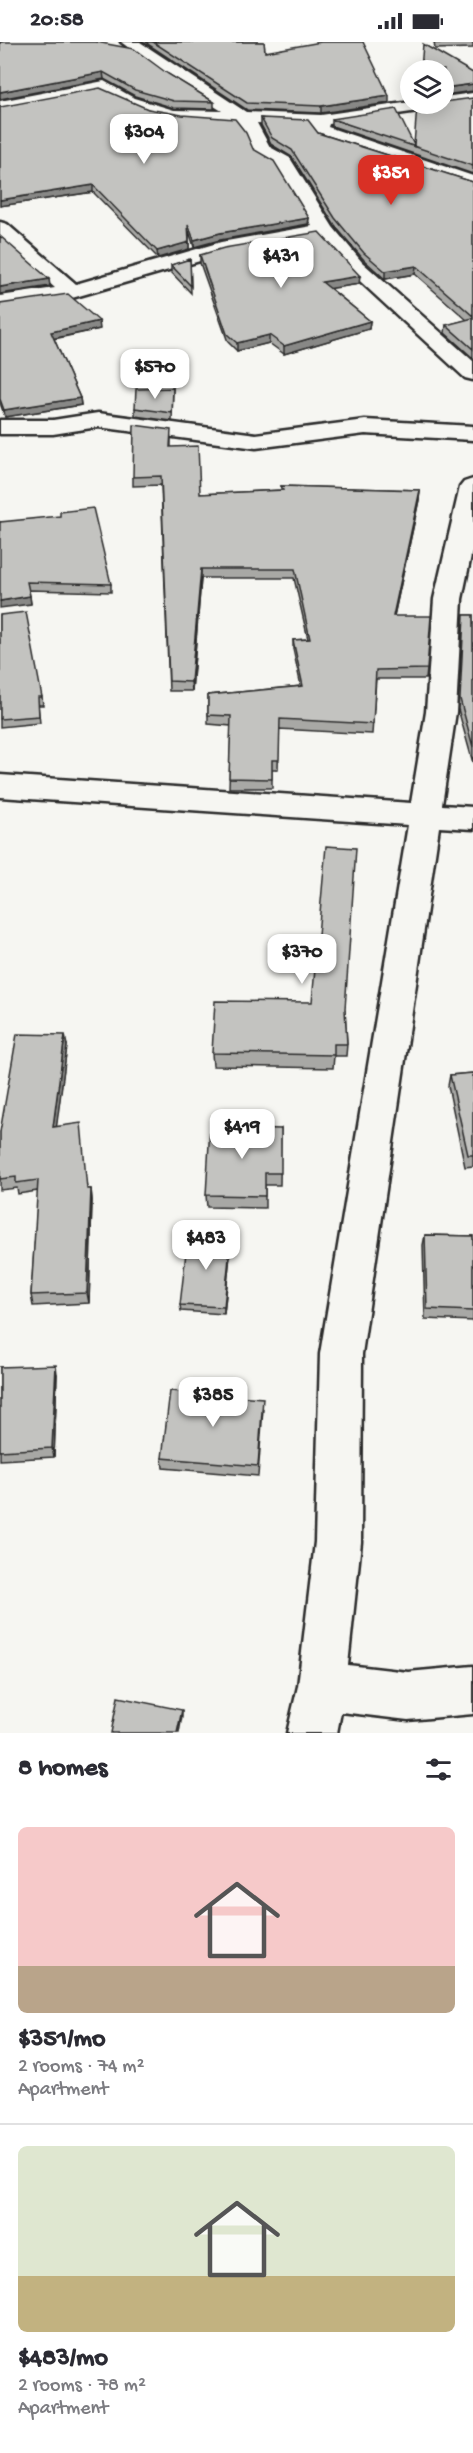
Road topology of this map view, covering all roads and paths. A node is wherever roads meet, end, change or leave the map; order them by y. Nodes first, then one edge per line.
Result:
1 (129, 42) edge
2 (473, 98) edge
3 (454, 101) edge
4 (0, 106) edge
5 (400, 109) edge
6 (238, 115) junction
7 (321, 120) junction
8 (473, 182) edge
9 (0, 228) edge
10 (325, 230) junction
11 (72, 292) junction
12 (0, 303) edge
13 (473, 373) edge
14 (0, 427) edge
15 (473, 433) edge
16 (473, 487) edge
17 (0, 786) edge
18 (424, 816) junction
19 (473, 819) edge
20 (322, 1686) junction
21 (473, 1690) edge
22 (312, 1733) edge

1 - 6 street
2 - 3 street
4 - 6 street
5 - 7 street
6 - 7 street
6 - 10 street
7 - 8 street
9 - 11 street
10 - 11 street
10 - 13 street
11 - 12 street
14 - 15 street
16 - 18 street
17 - 18 street
18 - 19 street
18 - 20 street
20 - 21 street
20 - 22 street

